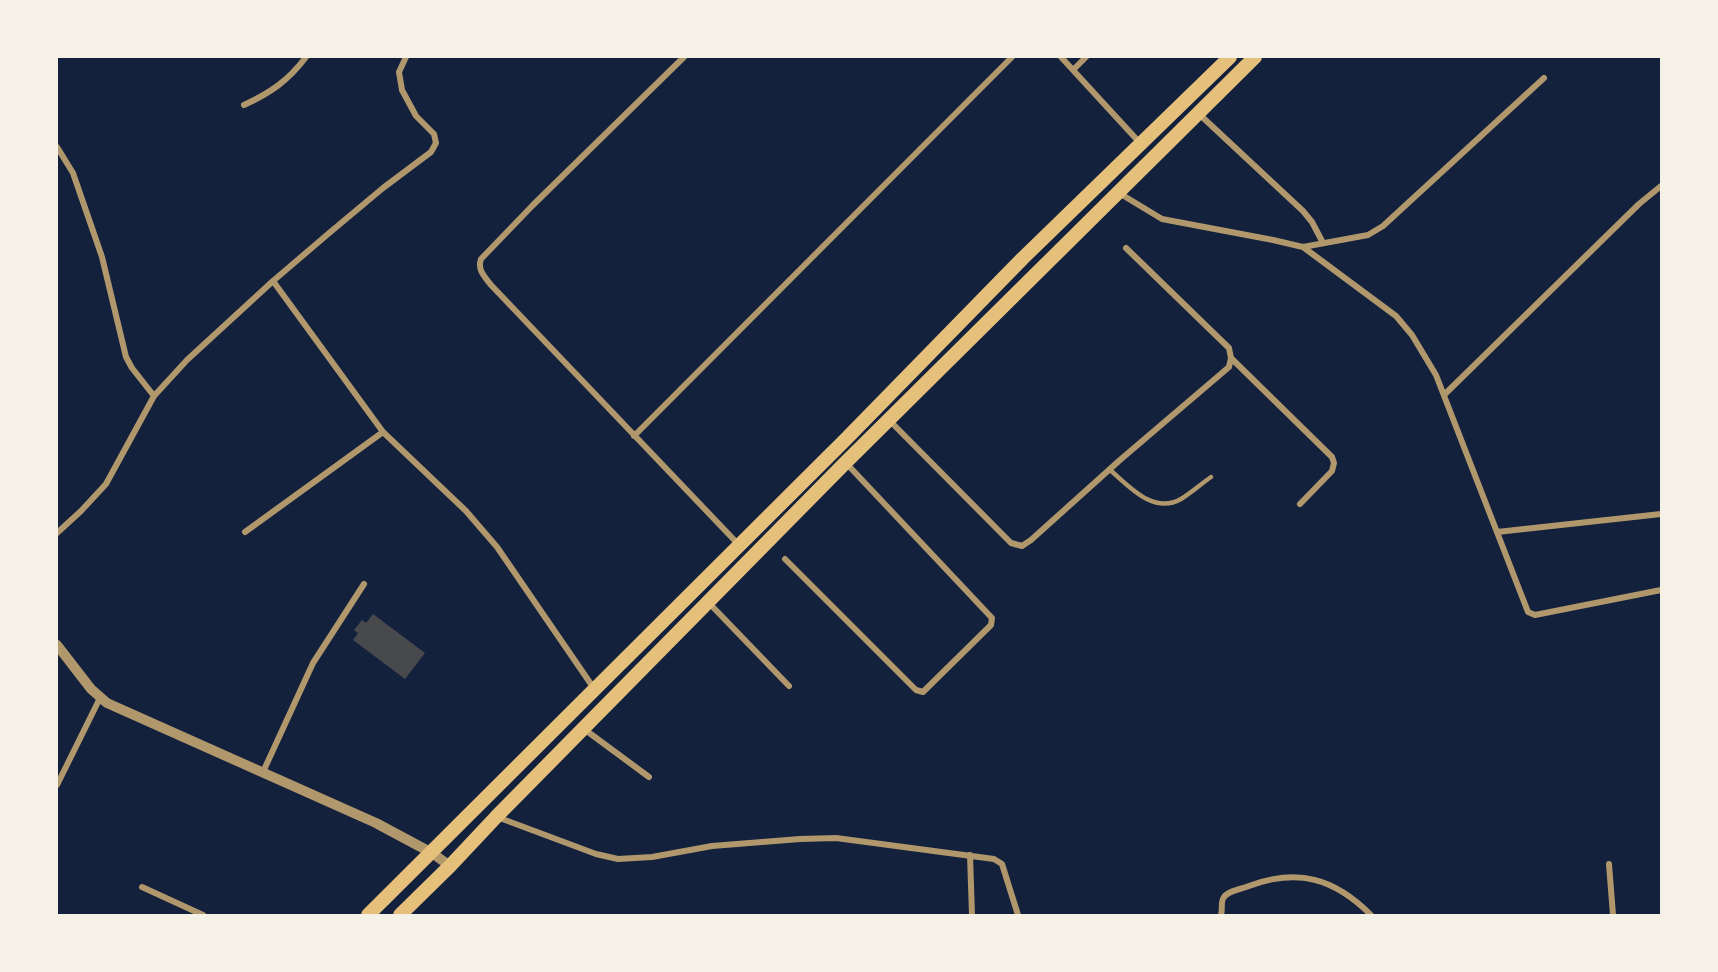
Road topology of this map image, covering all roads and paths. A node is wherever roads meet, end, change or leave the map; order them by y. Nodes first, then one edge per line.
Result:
1 (306, 57) edge
2 (406, 57) edge
3 (684, 57) edge
4 (1012, 57) edge
5 (1061, 57) edge
6 (1086, 57) edge
7 (1230, 57) edge
8 (1255, 57) edge
9 (1073, 70) junction
10 (1544, 78) dead end
11 (244, 105) dead end
12 (1198, 113) junction
13 (1142, 144) junction
14 (57, 147) edge
15 (1661, 186) edge
16 (1118, 193) junction
17 (1323, 243) junction
18 (1303, 247) junction
19 (1126, 248) dead end
20 (273, 282) junction
21 (1231, 358) junction
22 (1444, 395) junction
23 (154, 396) junction
24 (889, 420) junction
25 (384, 432) junction
26 (634, 436) junction
27 (845, 463) junction
28 (1109, 469) junction
29 (1211, 477) dead end
30 (1300, 504) dead end
31 (1661, 514) edge
32 (245, 532) dead end
33 (1497, 532) junction
34 (57, 533) edge
35 (739, 545) junction
36 (785, 559) dead end
37 (364, 584) dead end
38 (1661, 590) edge
39 (708, 603) junction
40 (57, 645) edge
41 (789, 686) dead end
42 (595, 690) junction
43 (100, 698) junction
44 (584, 729) junction
45 (263, 772) junction
46 (649, 777) dead end
47 (57, 785) edge
48 (496, 817) junction
49 (432, 853) junction
50 (970, 855) junction
51 (1609, 864) dead end
52 (450, 866) junction
53 (142, 887) dead end
54 (203, 915) edge
55 (368, 915) edge
56 (399, 915) edge
57 (972, 915) edge
58 (1017, 915) edge
59 (1221, 915) edge
60 (1371, 915) edge
61 (1613, 915) edge

1 - 11 street
2 - 20 street
3 - 26 street
4 - 26 street
5 - 9 street
6 - 9 street
7 - 13 highway
8 - 12 highway
9 - 13 street
10 - 17 street
12 - 16 highway
12 - 17 street
13 - 35 highway
14 - 23 street
15 - 22 street
16 - 18 street
16 - 24 highway
17 - 18 street
18 - 22 street
19 - 21 street
20 - 23 street
20 - 25 street
21 - 28 street
21 - 30 street
22 - 33 street
23 - 34 street
24 - 27 highway
24 - 28 street
25 - 32 street
25 - 42 street
26 - 35 street
27 - 36 street
27 - 39 highway
28 - 29 lane
31 - 33 street
33 - 38 street
35 - 42 highway
37 - 45 street
39 - 41 street
39 - 44 highway
40 - 43 street
42 - 49 highway
43 - 45 street
43 - 47 street
44 - 46 street
44 - 48 highway
45 - 49 street
48 - 50 street
48 - 52 highway
49 - 52 street
49 - 55 highway
50 - 57 street
50 - 58 street
51 - 61 street
52 - 56 highway
53 - 54 street
59 - 60 street

